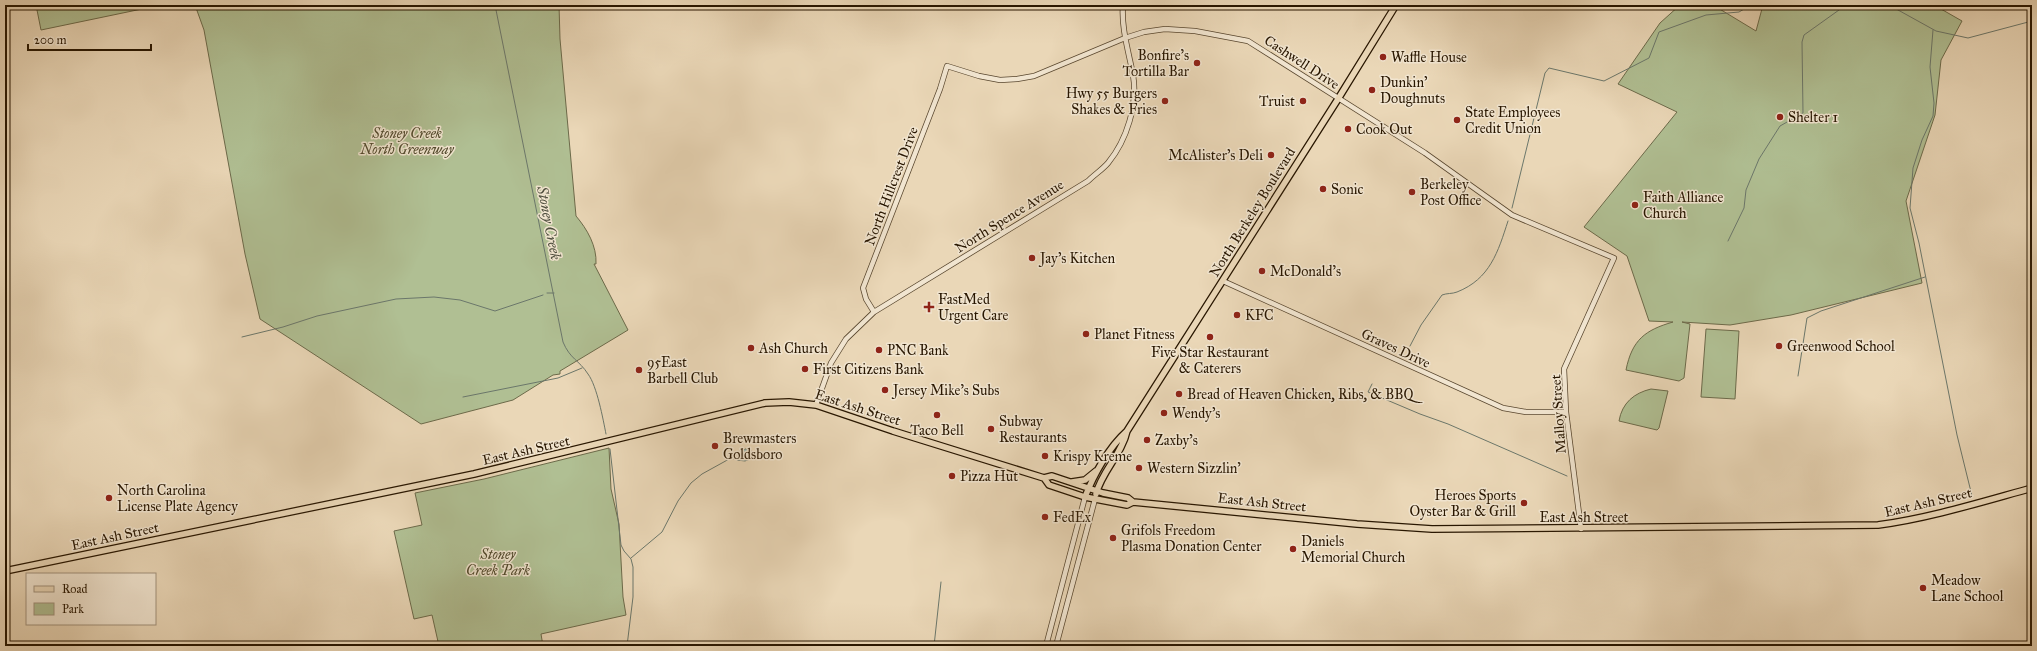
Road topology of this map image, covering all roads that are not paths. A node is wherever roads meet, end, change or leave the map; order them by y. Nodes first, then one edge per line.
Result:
1 (1123, 5) edge
2 (1396, 5) edge
3 (1125, 38) junction
4 (947, 66) joint
5 (1338, 99) junction
6 (1614, 258) joint
7 (1223, 281) junction
8 (874, 312) junction
9 (816, 405) junction
10 (1566, 412) junction
11 (1127, 431) junction
12 (1099, 468) junction
13 (1044, 478) junction
14 (1070, 482) junction
15 (2032, 488) edge
16 (1088, 489) junction
17 (1097, 491) junction
18 (1085, 497) junction
19 (1095, 498) junction
20 (1133, 502) junction
21 (1581, 529) junction
22 (5, 571) edge
23 (1046, 646) edge
24 (1056, 646) edge

1 - 3 street, North Spence Avenue
2 - 5 main road, North Berkeley Boulevard
3 - 4 street, Cashwell Drive
3 - 5 street, Cashwell Drive
3 - 8 street, North Spence Avenue
4 - 8 street, North Hillcrest Drive
5 - 6 street, Cashwell Drive
5 - 7 main road, North Berkeley Boulevard
6 - 10 street, Malloy Street
7 - 10 street, Graves Drive
7 - 11 main road, North Berkeley Boulevard
8 - 9 street, North Spence Avenue
9 - 13 main road, East Ash Street
9 - 22 main road, East Ash Street
10 - 21 street, Malloy Street
11 - 12 main road, North Berkeley Boulevard
11 - 17 main road, North Berkeley Boulevard
12 - 14 main road
12 - 16 main road, North Berkeley Boulevard
13 - 14 main road, East Ash Street
13 - 18 main road, East Ash Street
14 - 16 main road, East Ash Street
15 - 21 main road, East Ash Street
16 - 17 main road, East Ash Street
16 - 18 main road, North Berkeley Boulevard
17 - 19 main road, North Berkeley Boulevard
17 - 20 main road, East Ash Street
18 - 19 main road, East Ash Street
18 - 23 street
19 - 20 main road, East Ash Street
19 - 24 street
20 - 21 main road, East Ash Street

